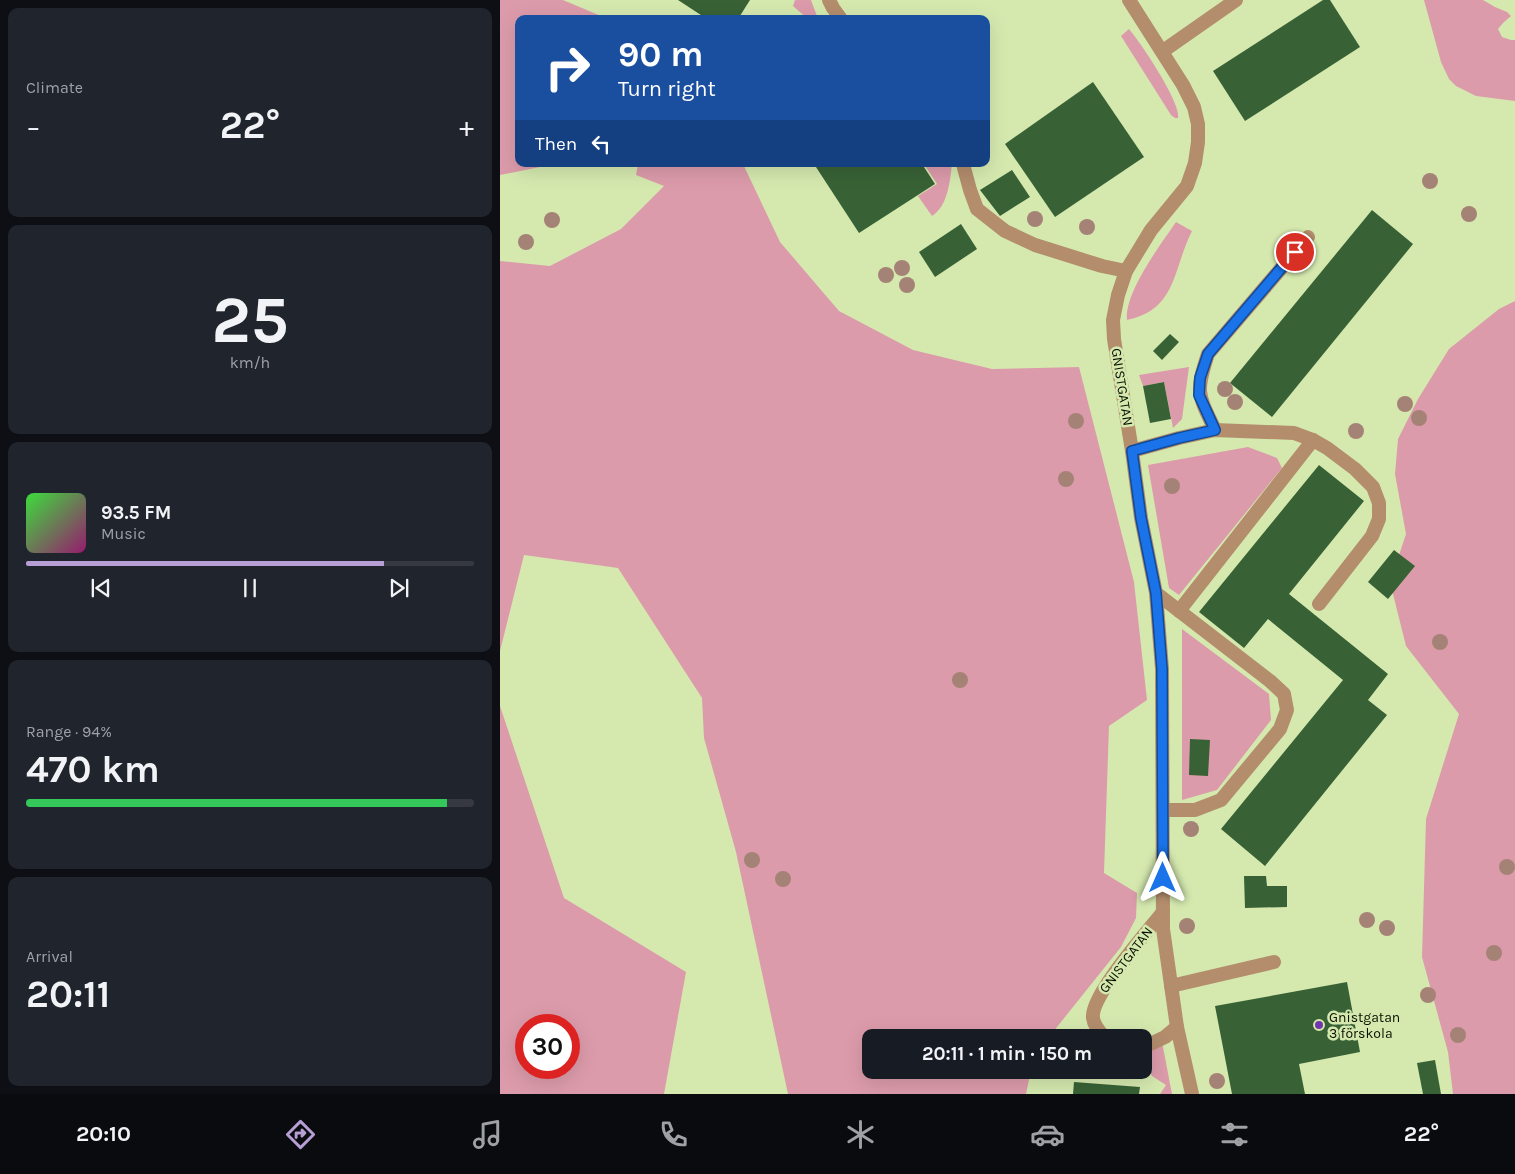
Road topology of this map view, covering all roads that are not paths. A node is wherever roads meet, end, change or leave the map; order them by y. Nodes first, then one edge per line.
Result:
1 (829, 0) edge
2 (1129, 0) edge
3 (1236, 0) edge
4 (838, 15) edge
5 (1163, 51) junction
6 (964, 167) edge
7 (1308, 237) dead end
8 (1126, 271) junction
9 (1215, 430) junction
10 (1313, 440) junction
11 (1132, 451) junction
12 (1156, 593) junction
13 (1320, 604) dead end
14 (1179, 611) junction
15 (1163, 810) junction
16 (1163, 912) junction
17 (1274, 962) dead end
18 (1171, 986) junction
19 (1177, 1027) junction
20 (1097, 1029) edge
21 (1152, 1043) edge
22 (1192, 1094) edge

1 - 4 street
2 - 5 street, GNISTGATAN
3 - 5 street
5 - 8 street, GNISTGATAN
6 - 8 street
7 - 9 street
8 - 11 street, GNISTGATAN
9 - 10 street
9 - 11 street
10 - 13 street
10 - 14 street
11 - 12 street, GNISTGATAN
12 - 14 street
12 - 15 street, GNISTGATAN
14 - 15 street
15 - 16 street, GNISTGATAN
16 - 18 street, GNISTGATAN
16 - 20 street, GNISTGATAN
17 - 18 street
18 - 19 street, GNISTGATAN
19 - 21 street
19 - 22 street, GNISTGATAN

